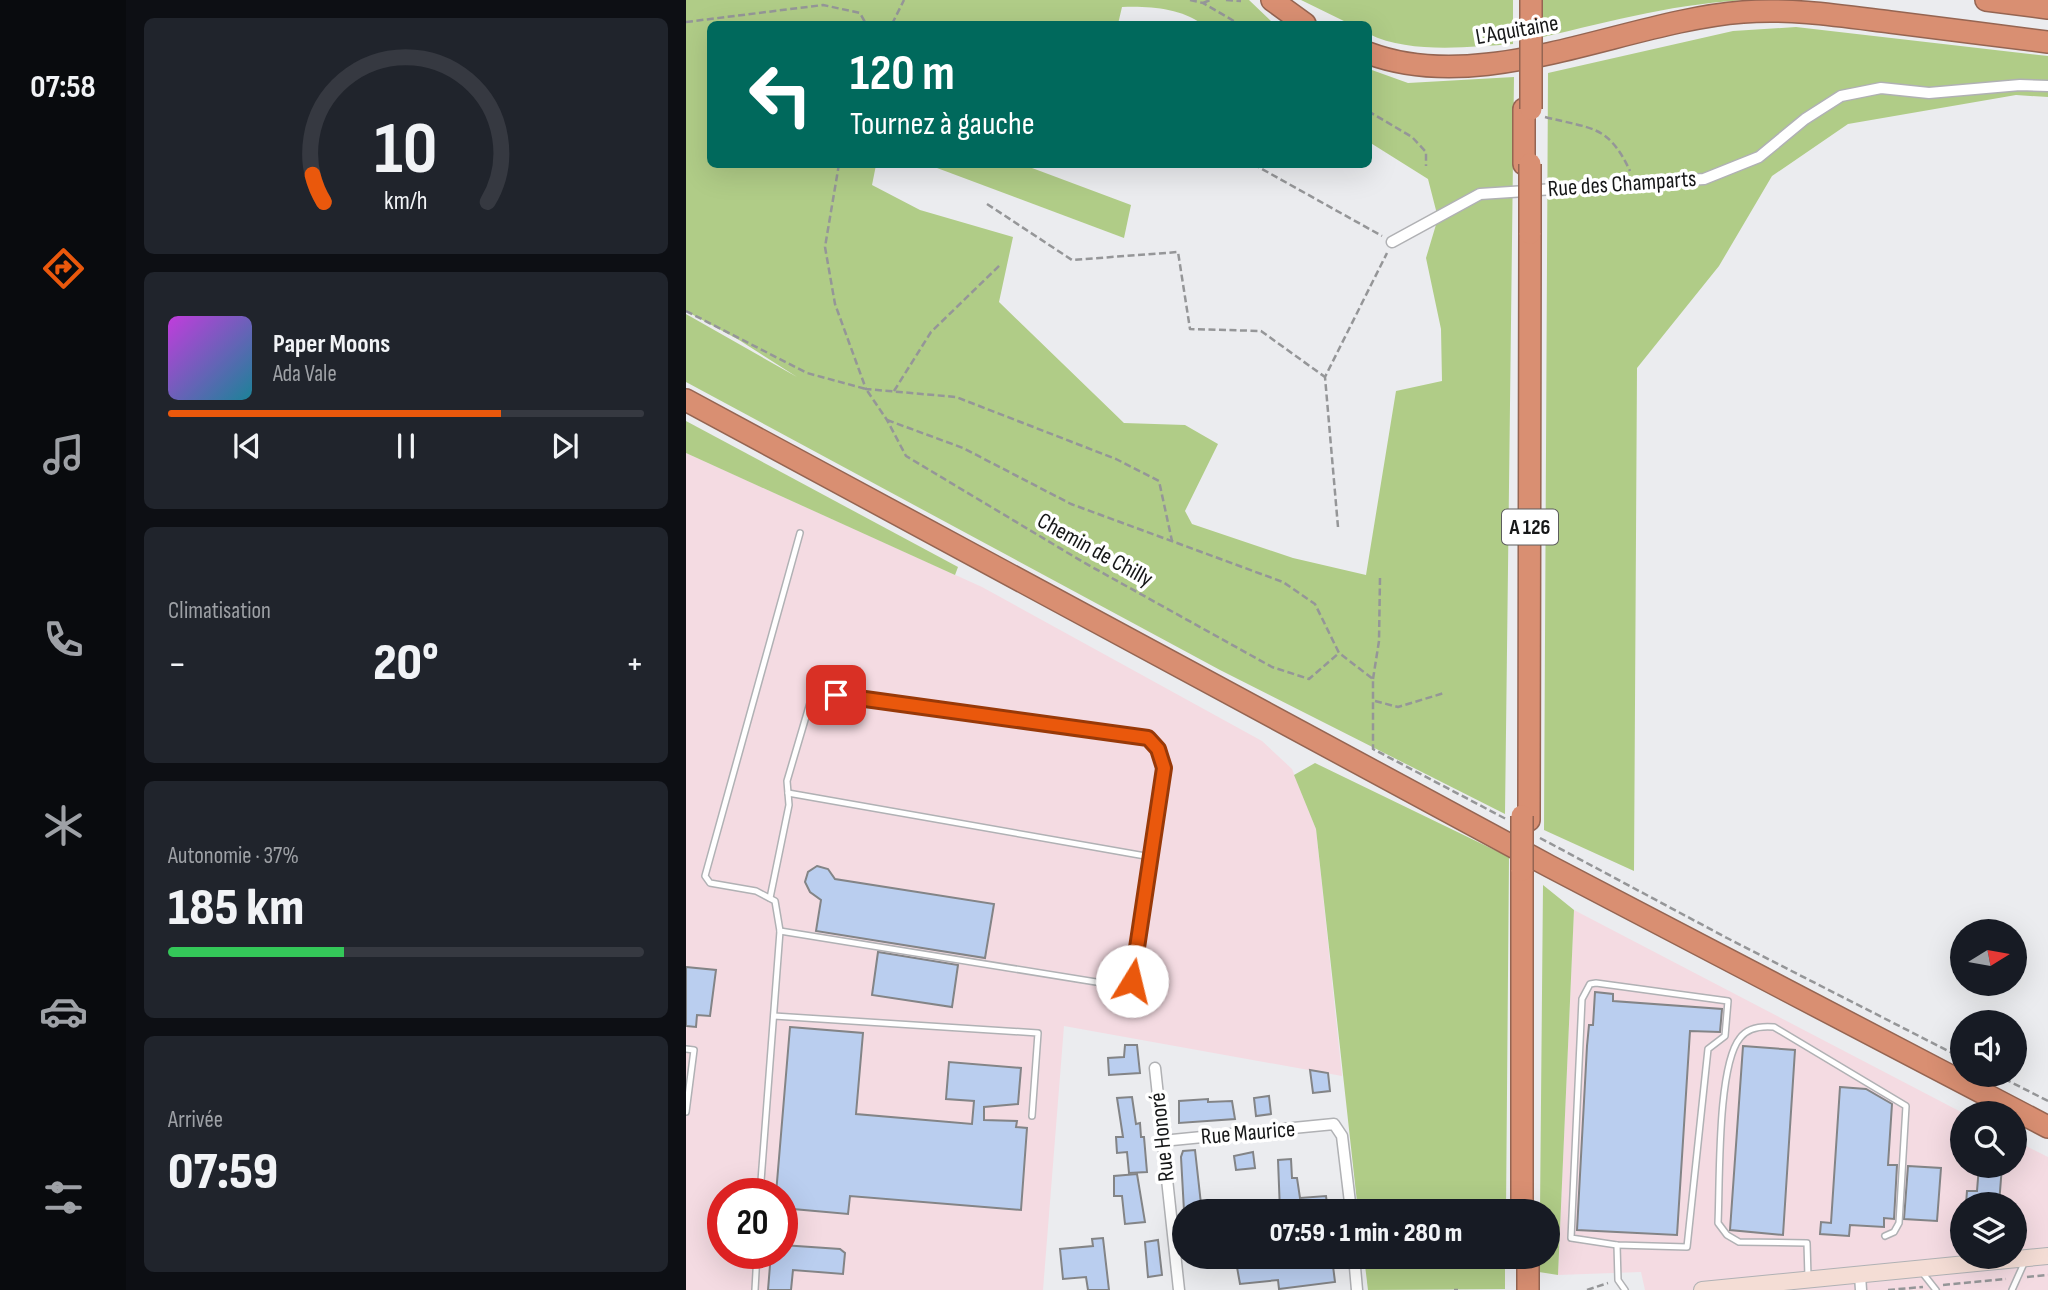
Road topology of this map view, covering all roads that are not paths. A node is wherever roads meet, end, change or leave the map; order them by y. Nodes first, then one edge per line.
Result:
1 (1272, 0) edge
2 (1524, 0) edge
3 (1531, 0) edge
4 (1986, 0) edge
5 (2048, 8) edge
6 (1301, 21) edge
7 (2048, 42) edge
8 (1372, 54) edge
9 (2048, 86) edge
10 (1533, 112) junction
11 (1392, 242) road end
12 (686, 400) edge
13 (800, 533) dead end
14 (788, 793) junction
15 (1151, 857) junction
16 (1526, 872) junction
17 (770, 898) junction
18 (780, 931) junction
19 (774, 1016) junction
20 (686, 1049) edge
21 (1155, 1068) dead end
22 (686, 1112) edge
23 (1032, 1116) dead end
24 (2048, 1127) edge
25 (1162, 1141) junction
26 (761, 1178) edge
27 (1350, 1199) edge
28 (1522, 1199) edge
29 (1528, 1199) edge
30 (1885, 1236) dead end
31 (1617, 1245) junction
32 (2027, 1254) edge
33 (2048, 1256) edge
34 (1950, 1264) edge
35 (1919, 1268) junction
36 (756, 1269) edge
37 (1355, 1269) edge
38 (2018, 1269) edge
39 (1808, 1280) junction
40 (1861, 1282) edge
41 (1830, 1284) edge
42 (1934, 1288) edge
43 (755, 1290) edge
44 (1179, 1290) edge
45 (1357, 1290) edge
46 (1625, 1290) edge
47 (1702, 1290) edge
48 (2012, 1290) edge

1 - 6 highway
2 - 10 highway, A 126
3 - 10 highway, A 126, bridge
4 - 5 highway
7 - 8 highway, L'Aquitaine
9 - 11 street, Rue des Champarts
10 - 16 highway, A 126, bridge
12 - 24 highway
13 - 17 lane
14 - 15 lane
14 - 15 lane
14 - 17 lane
15 - 18 lane
16 - 28 highway, A 126
16 - 29 highway, A 126
17 - 18 lane
18 - 19 lane
19 - 23 lane
19 - 26 lane
20 - 22 lane
21 - 25 street, Rue Honoré
25 - 27 street, Rue Maurice
25 - 44 street, Rue Honoré
30 - 39 lane
31 - 31 lane
31 - 46 lane
32 - 33 street
34 - 35 street
35 - 40 street
35 - 42 lane
36 - 43 lane
37 - 45 street
38 - 48 lane
39 - 41 street
39 - 47 street
40 - 41 street

